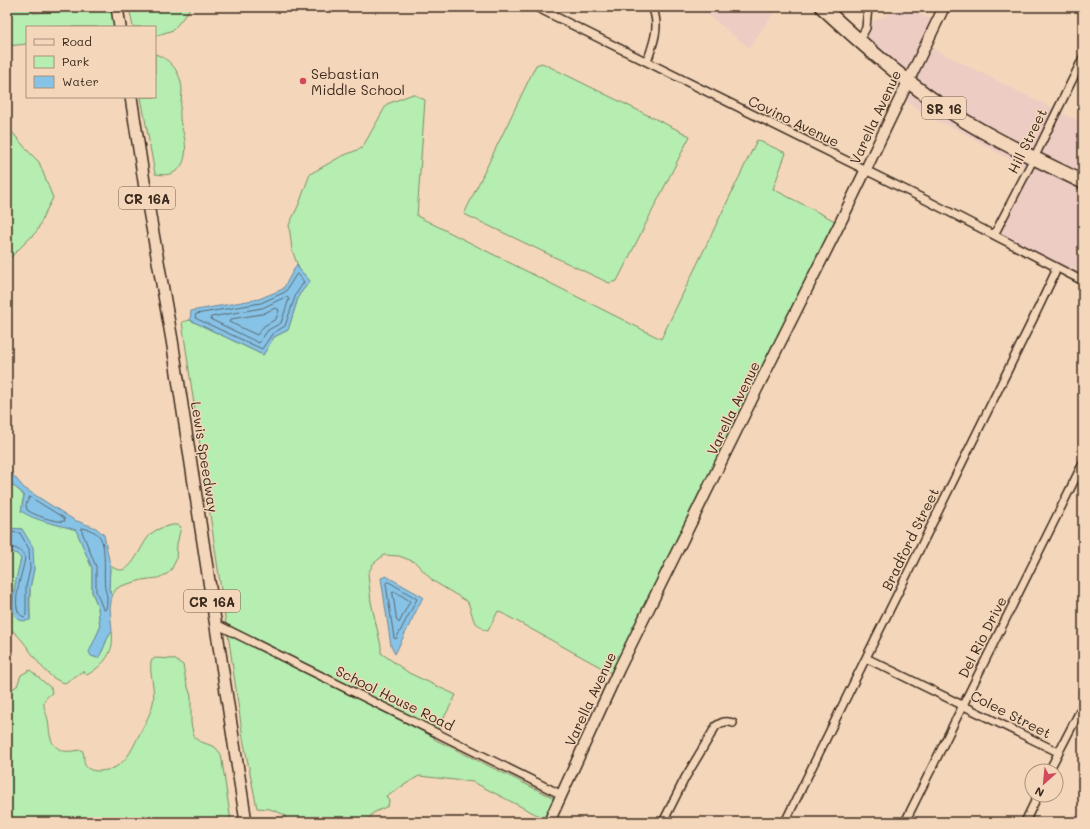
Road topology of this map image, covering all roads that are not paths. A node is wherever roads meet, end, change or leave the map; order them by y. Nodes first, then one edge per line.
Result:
1 (117, 7) edge
2 (536, 7) edge
3 (652, 7) edge
4 (656, 7) edge
5 (822, 7) edge
6 (868, 7) edge
7 (944, 7) edge
8 (657, 20) junction
9 (120, 26) edge
10 (859, 41) junction
11 (1083, 58) edge
12 (646, 62) junction
13 (908, 82) junction
14 (131, 98) edge
15 (1034, 158) junction
16 (866, 171) junction
17 (1083, 182) edge
18 (994, 235) junction
19 (1054, 266) junction
20 (1083, 281) edge
21 (1083, 463) edge
22 (216, 624) junction
23 (866, 658) junction
24 (963, 704) junction
25 (1083, 705) edge
26 (732, 723) dead end
27 (1058, 752) junction
28 (1053, 763) edge
29 (562, 795) junction
30 (1034, 803) edge
31 (246, 822) edge
32 (549, 822) edge
33 (663, 822) edge
34 (785, 822) edge
35 (905, 822) edge
36 (1025, 822) edge

1 - 9 main road
2 - 12 street, Covino Avenue
3 - 8 street
4 - 8 street
5 - 10 highway, SR 16
6 - 10 street
7 - 13 street, Varella Avenue
8 - 12 street
10 - 13 highway, SR 16
11 - 15 street, Hill Street
12 - 16 street, Covino Avenue
13 - 15 highway, SR 16
13 - 16 street, Varella Avenue
14 - 22 main road, Lewis Speedway / CR 16A
15 - 17 highway, SR 16
15 - 18 street, Hill Street
16 - 18 street, Covino Avenue
16 - 29 street, Varella Avenue
18 - 19 street, Covino Avenue
19 - 20 street, Covino Avenue
19 - 23 street, Bradford Street
21 - 24 street, Del Rio Drive
22 - 29 street, School House Road
22 - 31 main road, Lewis Speedway / CR 16A
23 - 24 street, Colee Street
23 - 34 street, Bradford Street
24 - 27 street, Colee Street
24 - 35 street, Del Rio Drive
25 - 27 street
26 - 33 street
27 - 28 street
29 - 32 street, Varella Avenue
30 - 36 street

